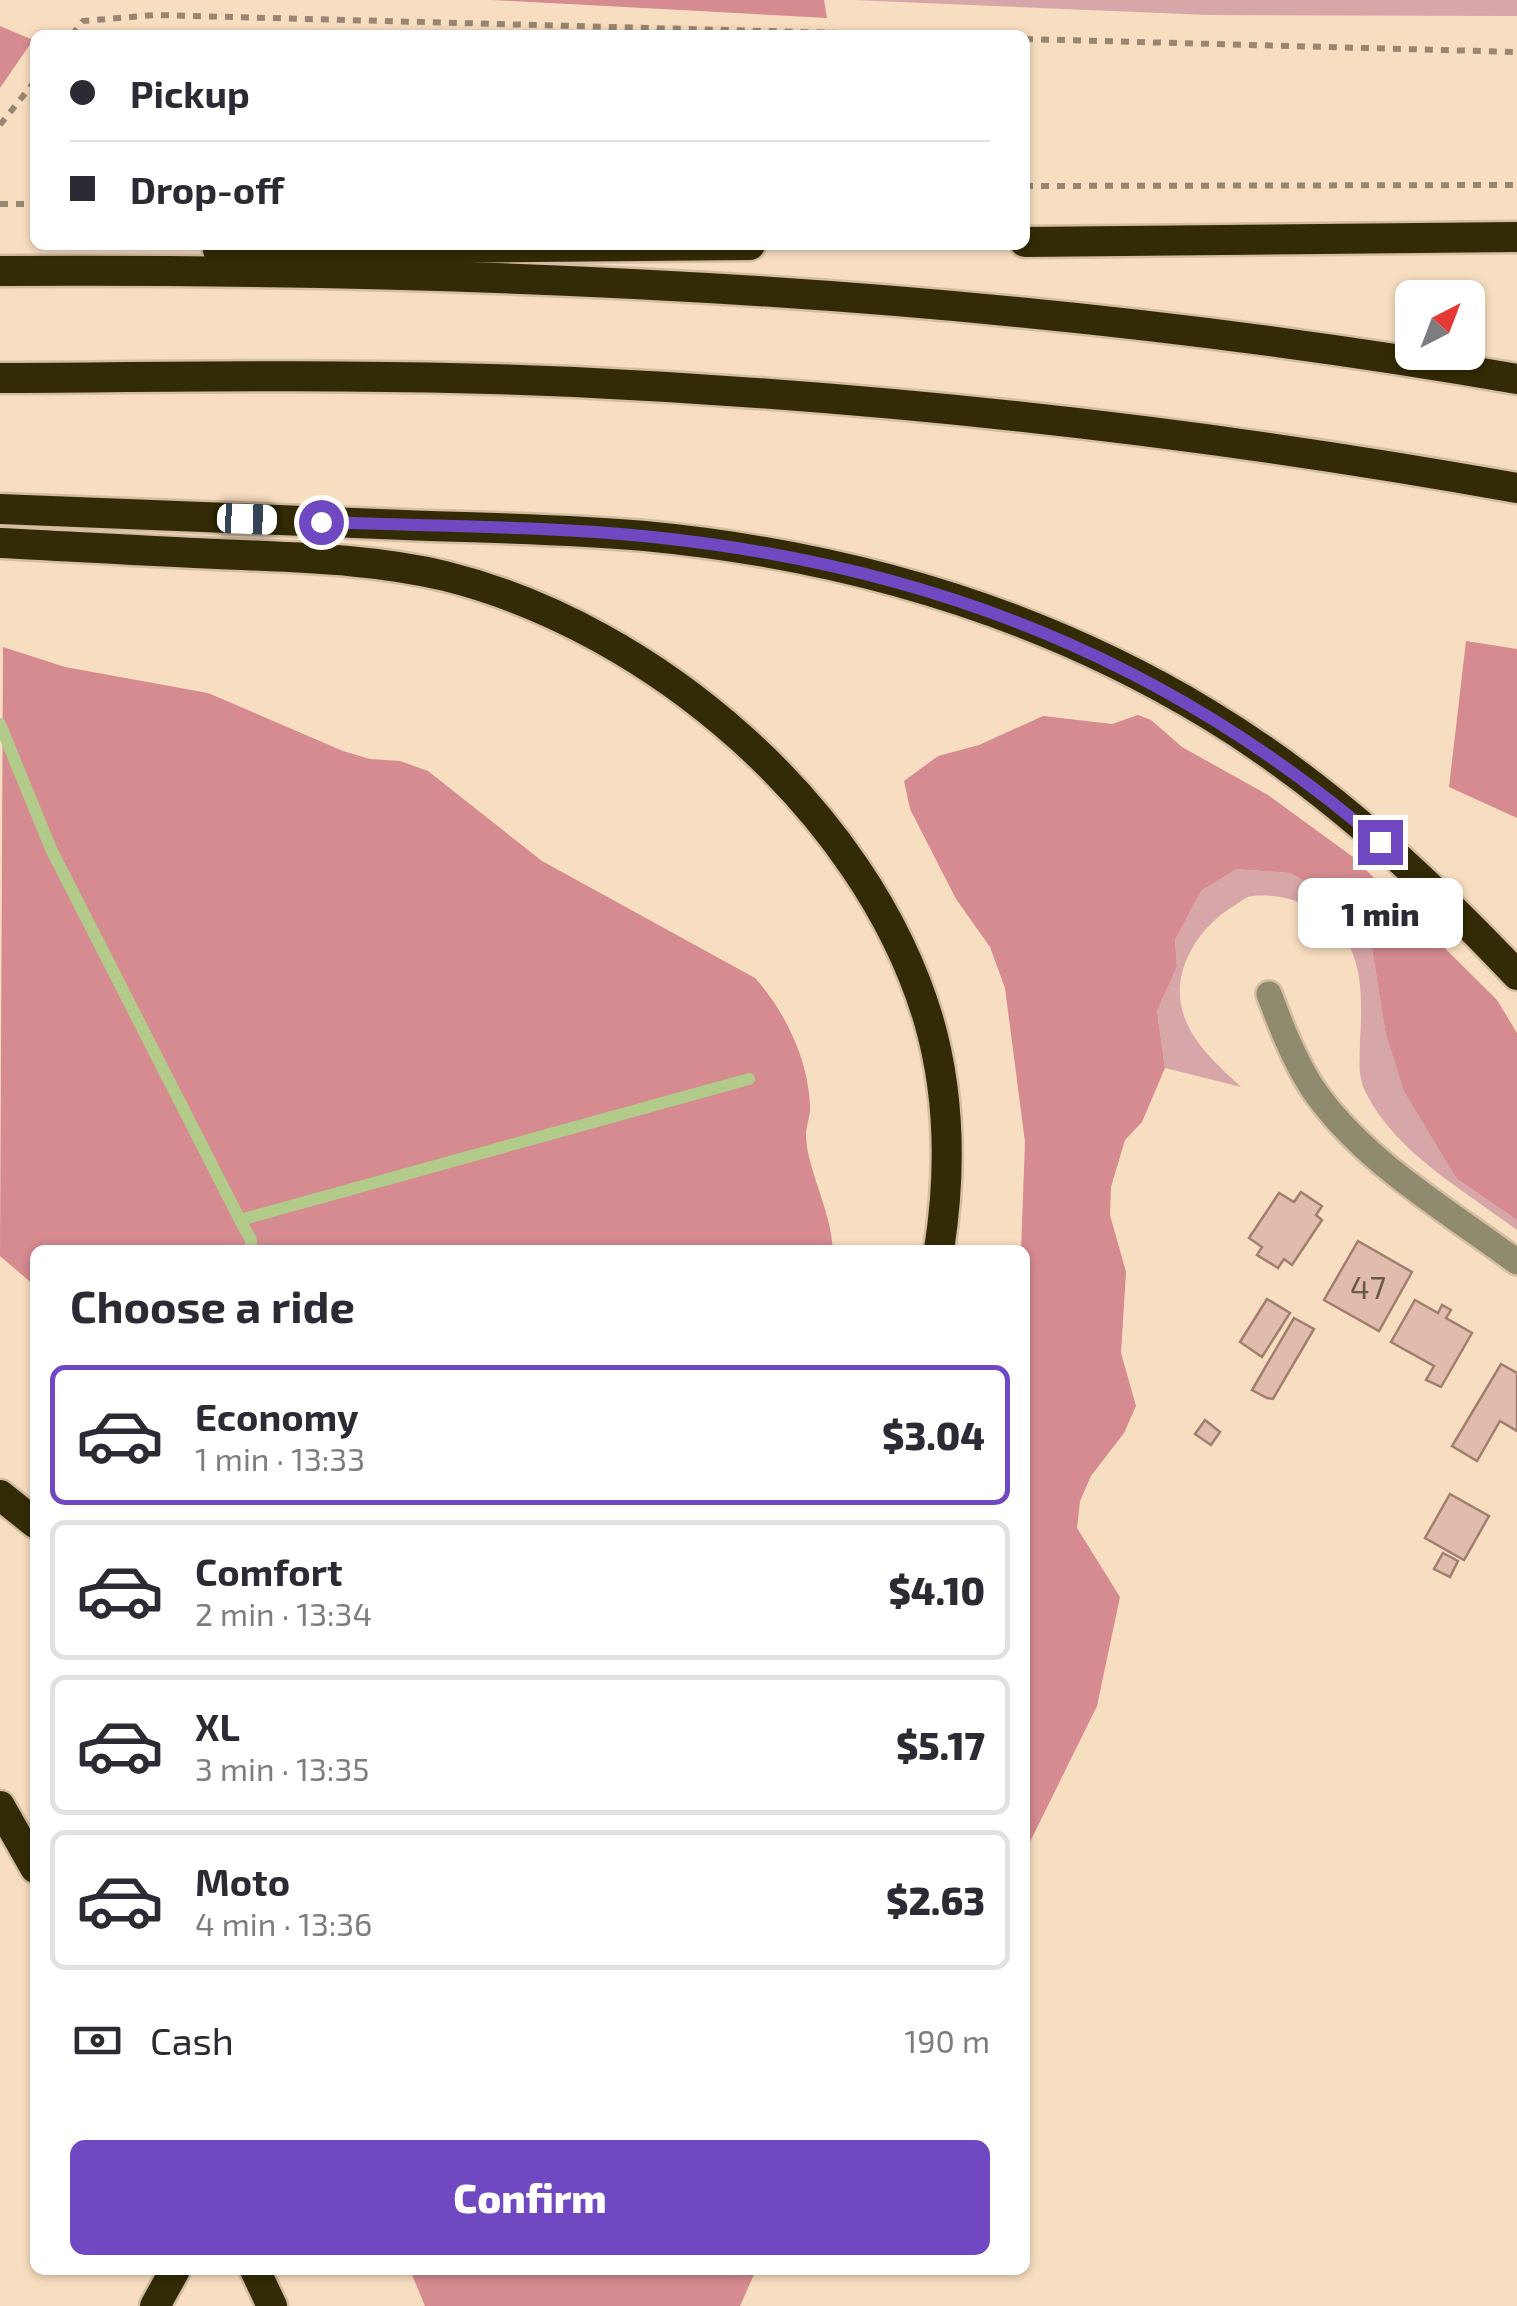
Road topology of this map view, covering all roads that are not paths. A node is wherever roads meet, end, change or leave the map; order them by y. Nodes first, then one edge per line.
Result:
1 (1517, 237) edge
2 (1030, 242) edge
3 (210, 250) edge
4 (172, 263) junction
5 (0, 271) edge
6 (0, 378) edge
7 (1517, 379) edge
8 (1517, 488) edge
9 (0, 509) edge
10 (0, 543) edge
11 (1517, 975) edge
12 (1269, 994) dead end
13 (938, 1245) edge
14 (1517, 1262) edge
15 (0, 1495) edge
16 (30, 1519) edge
17 (0, 1806) edge
18 (30, 1859) edge
19 (172, 2275) edge
20 (257, 2275) edge
21 (155, 2306) edge
22 (272, 2306) edge

1 - 2 highway
3 - 4 highway
4 - 5 highway
4 - 7 highway
6 - 8 highway
9 - 11 highway
10 - 13 highway
12 - 14 street
15 - 16 highway
17 - 18 highway
19 - 21 highway
20 - 22 highway

